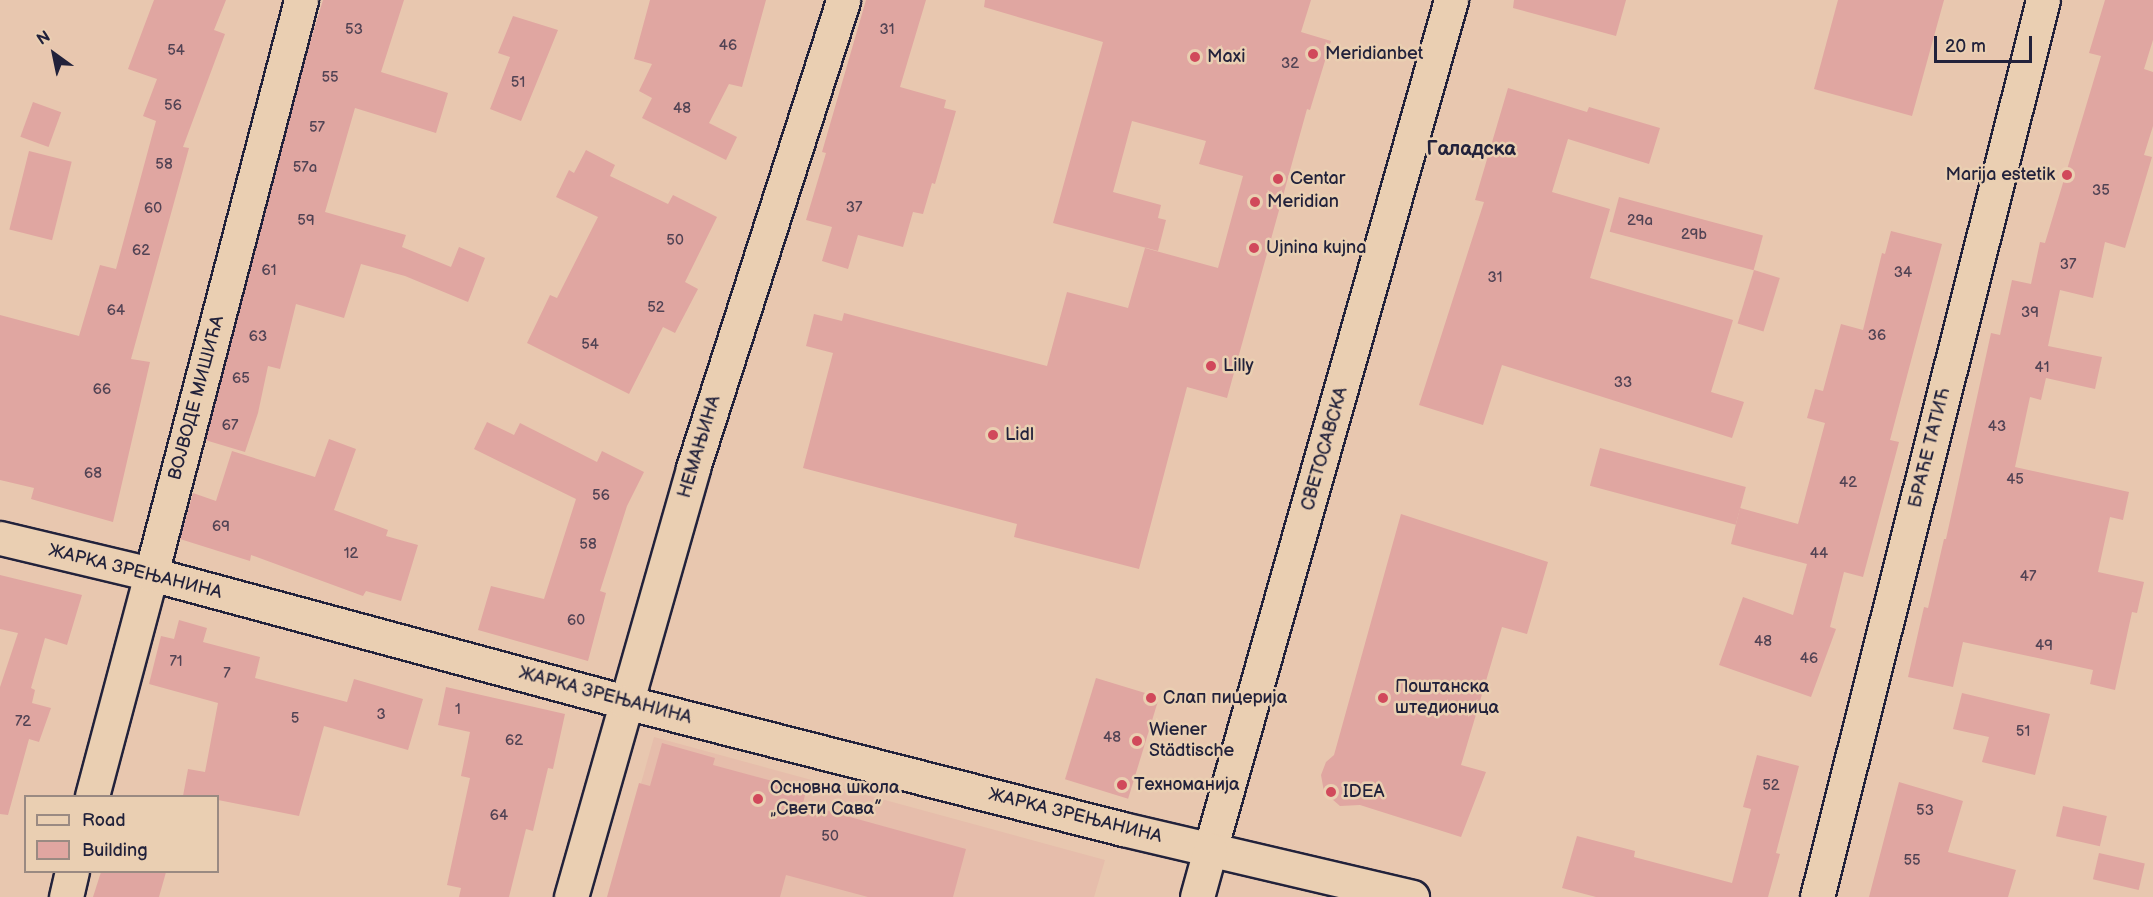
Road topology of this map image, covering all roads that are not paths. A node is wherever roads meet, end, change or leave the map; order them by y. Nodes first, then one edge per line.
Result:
1 (301, 0) edge
2 (843, 0) edge
3 (1451, 0) edge
4 (2043, 0) edge
5 (0, 538) edge
6 (151, 574) junction
7 (625, 702) junction
8 (92, 795) edge
9 (1210, 850) junction
10 (72, 873) edge
11 (66, 897) edge
12 (571, 897) edge
13 (1197, 897) edge
14 (1412, 897) edge
15 (1817, 897) edge

1 - 6 street, ВОЈВОДЕ МИШИЋА
2 - 7 street, НЕМАЊИНА
3 - 9 street, СВЕТОСАВСКА
4 - 15 street, БРАЋЕ ТАТИЋ
5 - 6 street, ЖАРКА ЗРЕЊАНИНА
6 - 7 street, ЖАРКА ЗРЕЊАНИНА
6 - 8 street, ВОЈВОДЕ МИШИЋА
7 - 9 street, ЖАРКА ЗРЕЊАНИНА
7 - 12 street, НЕМАЊИНА
9 - 13 street, СВЕТОСАВСКА
9 - 14 street, ЖАРКА ЗРЕЊАНИНА
10 - 11 street

